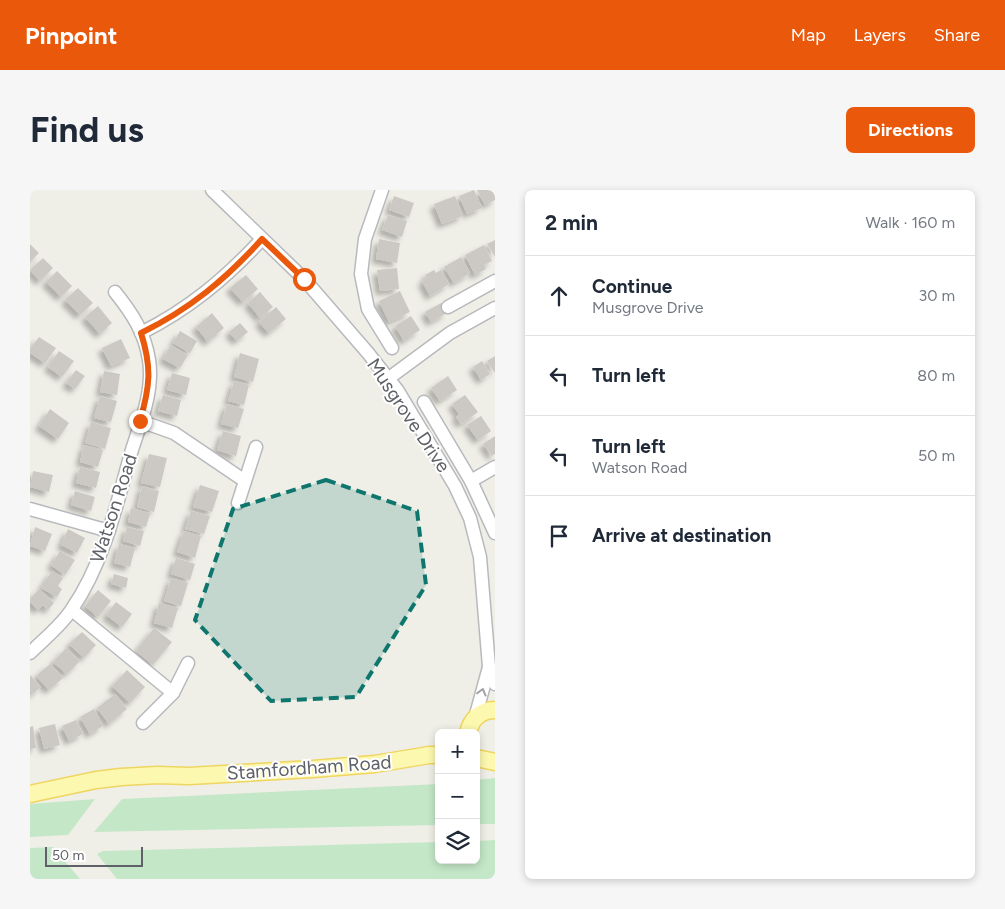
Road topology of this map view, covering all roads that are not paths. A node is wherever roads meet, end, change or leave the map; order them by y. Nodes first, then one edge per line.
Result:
1 (212, 190) edge
2 (382, 190) edge
3 (262, 239) junction
4 (495, 281) edge
5 (115, 292) dead end
6 (448, 306) dead end
7 (495, 308) edge
8 (141, 333) junction
9 (392, 348) dead end
10 (389, 378) junction
11 (424, 402) dead end
12 (140, 421) junction
13 (256, 447) dead end
14 (495, 467) edge
15 (245, 481) junction
16 (471, 481) junction
17 (238, 503) dead end
18 (30, 509) edge
19 (109, 531) junction
20 (495, 533) edge
21 (72, 610) junction
22 (30, 653) edge
23 (188, 663) dead end
24 (488, 667) junction
25 (495, 684) edge
26 (173, 693) junction
27 (495, 710) edge
28 (143, 724) dead end
29 (469, 727) edge
30 (435, 753) edge
31 (34, 794) edge

1 - 3 street, Musgrove Drive
2 - 9 street
3 - 8 street
3 - 10 street, Musgrove Drive
4 - 6 street
5 - 8 street, Watson Road
7 - 10 street
8 - 12 street, Watson Road
10 - 24 street, Musgrove Drive
11 - 16 street
12 - 15 street
12 - 19 street, Watson Road
13 - 15 street
14 - 16 street
15 - 17 street
16 - 20 street
18 - 19 street
19 - 21 street, Watson Road
21 - 22 street, Watson Road
21 - 26 street
23 - 26 street
24 - 25 street
29 -> 24 street
26 - 28 street
27 - 29 main road
30 - 31 main road, Stamfordham Road

